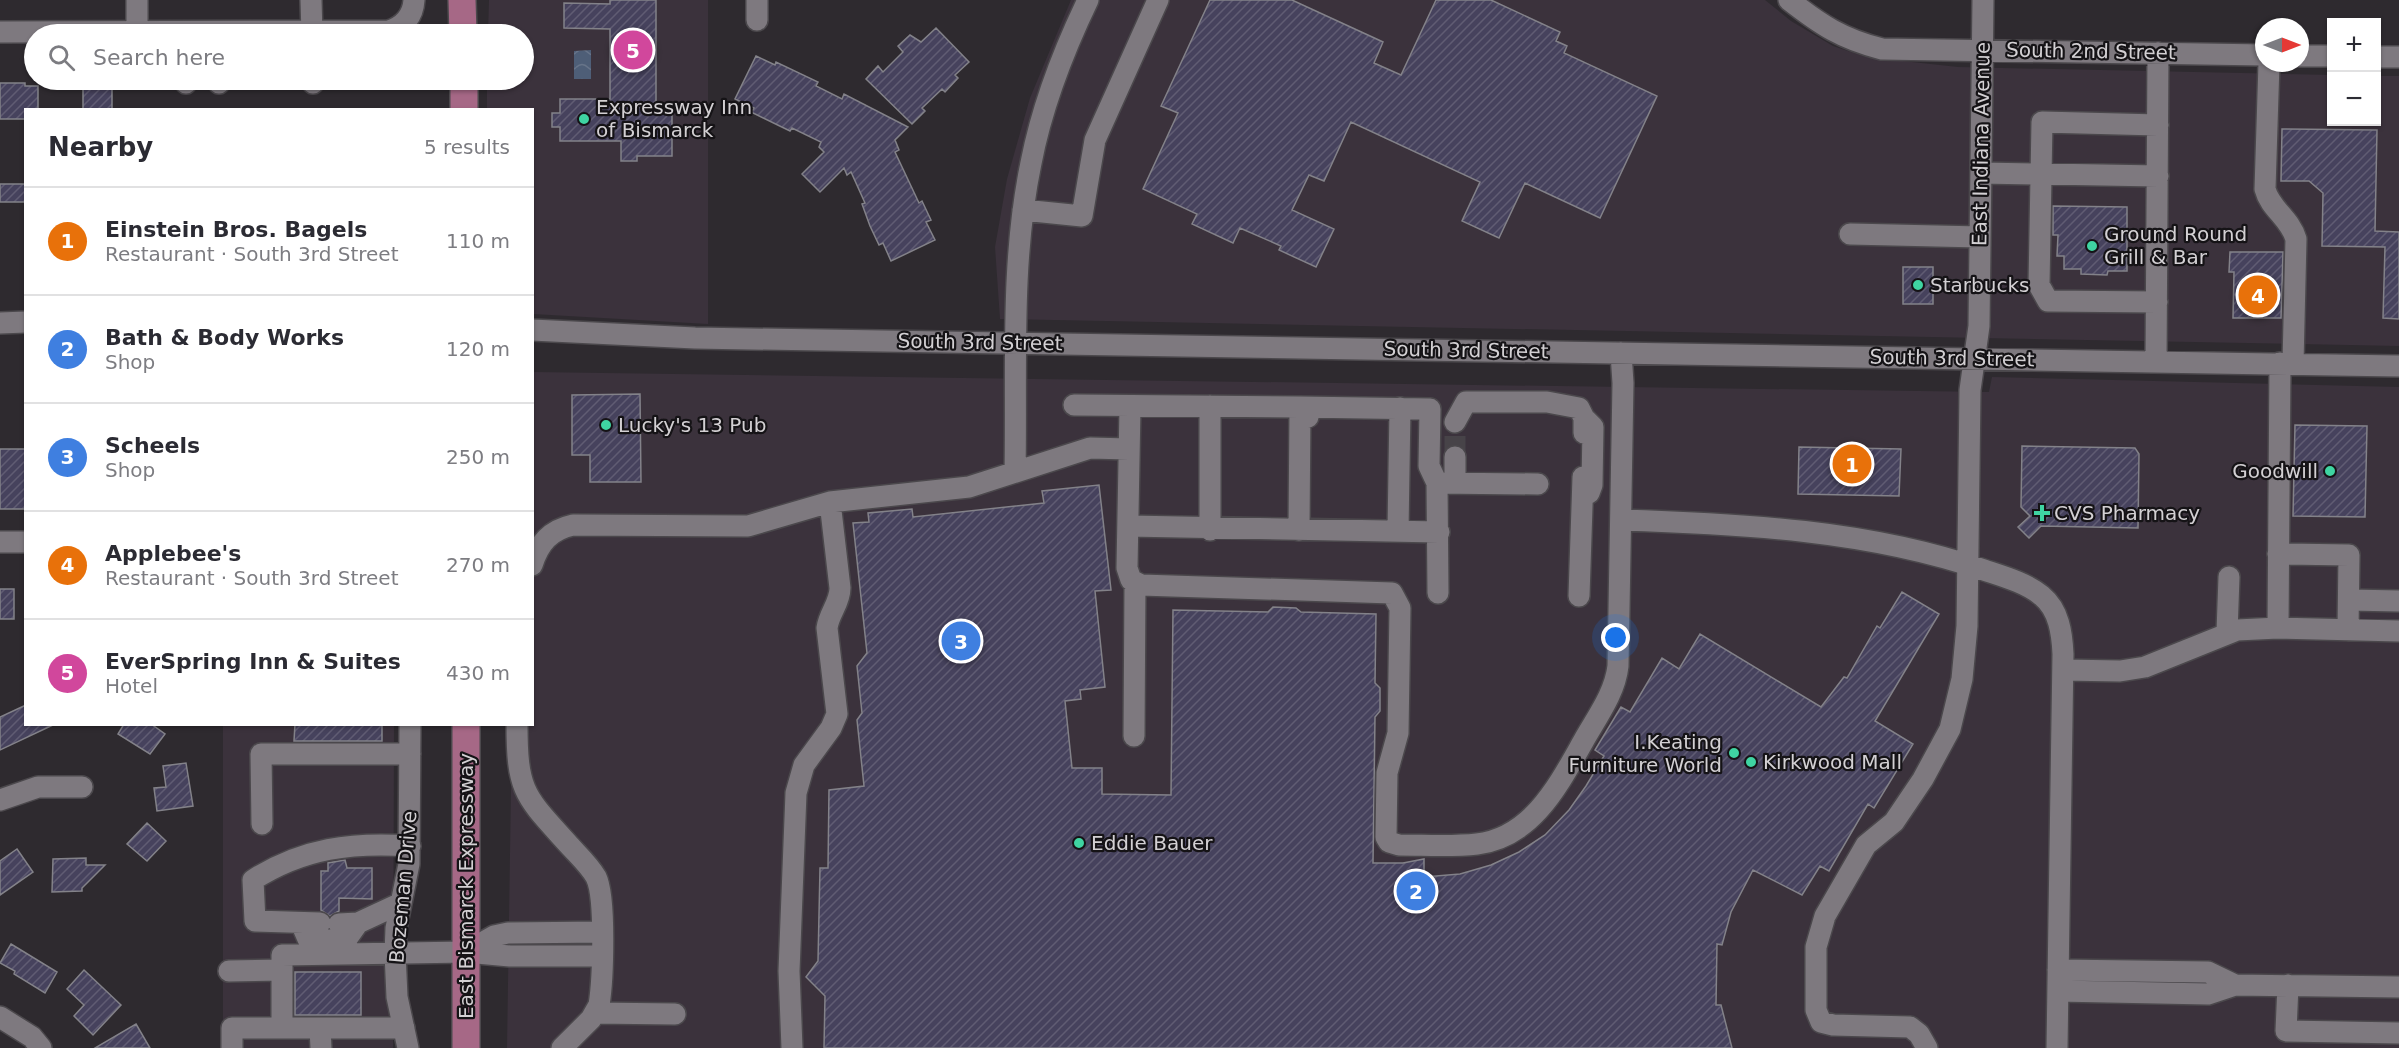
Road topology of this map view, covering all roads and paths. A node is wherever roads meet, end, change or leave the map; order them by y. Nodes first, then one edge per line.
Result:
1 (137, 0) edge
2 (311, 0) edge
3 (414, 0) edge
4 (1087, 0) edge
5 (1158, 0) edge
6 (1789, 0) edge
7 (1983, 0) edge
8 (137, 24) edge
9 (312, 24) edge
10 (402, 24) edge
11 (0, 32) edge
12 (24, 32) edge
13 (1982, 49) junction
14 (2158, 52) junction
15 (2255, 55) edge
16 (2309, 56) edge
17 (2327, 56) edge
18 (2381, 57) edge
19 (2399, 57) edge
20 (2268, 72) edge
21 (464, 90) edge
22 (464, 108) edge
23 (2158, 124) junction
24 (1981, 174) junction
25 (2041, 174) junction
26 (2158, 176) junction
27 (1023, 210) junction
28 (1850, 234) dead end
29 (1980, 237) junction
30 (2157, 302) junction
31 (24, 322) edge
32 (0, 323) edge
33 (534, 330) edge
34 (1018, 343) junction
35 (1621, 353) junction
36 (1974, 359) junction
37 (2156, 362) junction
38 (2286, 363) junction
39 (2399, 366) edge
40 (1074, 405) dead end
41 (1210, 406) junction
42 (1130, 407) junction
43 (1300, 407) junction
44 (1400, 408) junction
45 (1455, 422) tunnel mouth
46 (1129, 449) junction
47 (1455, 457) tunnel mouth
48 (1016, 472) junction
49 (1583, 477) dead end
50 (1446, 483) junction
51 (1538, 484) dead end
52 (830, 502) junction
53 (1582, 507) junction
54 (1621, 520) junction
55 (1299, 522) junction
56 (1129, 526) junction
57 (1210, 530) junction
58 (1398, 531) junction
59 (1439, 532) junction
60 (0, 542) edge
61 (24, 542) edge
62 (2278, 554) junction
63 (534, 561) edge
64 (1968, 564) junction
65 (2229, 577) dead end
66 (1135, 583) junction
67 (1438, 593) dead end
68 (1579, 596) dead end
69 (2349, 600) junction
70 (2399, 601) edge
71 (2278, 628) junction
72 (2348, 630) junction
73 (2399, 631) edge
74 (2227, 632) junction
75 (2063, 670) junction
76 (410, 726) edge
77 (466, 726) edge
78 (517, 726) edge
79 (1134, 736) dead end
80 (410, 754) junction
81 (82, 787) dead end
82 (0, 800) edge
83 (262, 824) dead end
84 (410, 846) junction
85 (401, 903) junction
86 (601, 932) junction
87 (466, 952) junction
88 (395, 953) junction
89 (601, 956) junction
90 (282, 970) junction
91 (229, 971) dead end
92 (2058, 980) junction
93 (2288, 985) junction
94 (2399, 987) edge
95 (595, 1013) junction
96 (675, 1014) dead end
97 (0, 1017) edge
98 (282, 1028) junction
99 (2399, 1033) edge
100 (320, 1038) edge
101 (406, 1038) edge
102 (41, 1048) edge
103 (232, 1048) edge
104 (466, 1048) edge
105 (562, 1048) edge
106 (792, 1048) edge
107 (1927, 1048) edge
108 (2057, 1048) edge

1 - 8 street
2 - 9 street
3 - 10 street
4 - 27 street
5 - 27 street
6 - 13 street, South 2nd Street
7 - 13 street, East Indiana Avenue
11 - 12 street
13 - 14 street, South 2nd Street
13 - 24 street, East Indiana Avenue
14 - 15 street, South 2nd Street
14 - 23 street
16 - 17 street
18 - 19 street
20 - 38 street
21 - 22 main road
23 - 25 street
23 - 26 street
24 - 25 street
24 - 29 street, East Indiana Avenue
25 - 26 street
25 - 30 street
26 - 30 street
27 - 34 street
28 - 29 street
29 - 36 street, East Indiana Avenue
30 - 37 street
31 - 32 street
33 - 34 street, South 3rd Street
34 - 35 street, South 3rd Street
34 - 48 street
35 - 36 street, South 3rd Street
35 - 54 street
36 - 37 street, South 3rd Street
36 - 64 street, East Indiana Avenue
37 - 38 street, South 3rd Street
38 - 39 street, South 3rd Street
38 - 62 street
40 - 42 street
41 - 42 street
41 - 43 street
41 - 57 street
42 - 46 street
43 - 44 street
43 - 55 street
44 - 50 street
44 - 58 street
45 - 53 street
46 - 48 street
46 - 56 street
47 - 50 street
48 - 52 street
49 - 53 street
50 - 51 street
50 - 59 street
52 - 63 street
52 - 106 street
53 - 68 street
54 - 64 street
54 - 66 street
55 - 57 street
55 - 58 street
56 - 57 street
56 - 66 street
58 - 59 street
59 - 67 street
60 - 61 street
62 - 69 street
62 - 71 street
64 - 75 street
64 - 107 street, East Indiana Avenue
65 - 74 street
66 - 79 street
69 - 70 street
69 - 72 street
71 - 72 street
71 - 74 street
72 - 73 street
74 - 75 street
75 - 92 street
76 - 80 street, Bozeman Drive
77 - 87 main road, East Bismarck Expressway
78 - 86 street
80 - 83 street
80 - 84 street, Bozeman Drive
81 - 82 street
84 - 85 street, Bozeman Drive
84 - 85 street
85 - 88 street, Bozeman Drive
86 - 87 street
86 - 89 street
87 - 88 street
87 - 89 street
87 - 104 main road, East Bismarck Expressway
88 - 90 street
88 - 101 street, Bozeman Drive
89 - 95 street
90 - 91 street
90 - 98 street
92 - 93 street
92 - 108 street
93 - 94 street
93 - 99 street
95 - 96 street
95 - 105 street
97 - 102 street
98 - 100 street
98 - 103 street
100 - 101 street

